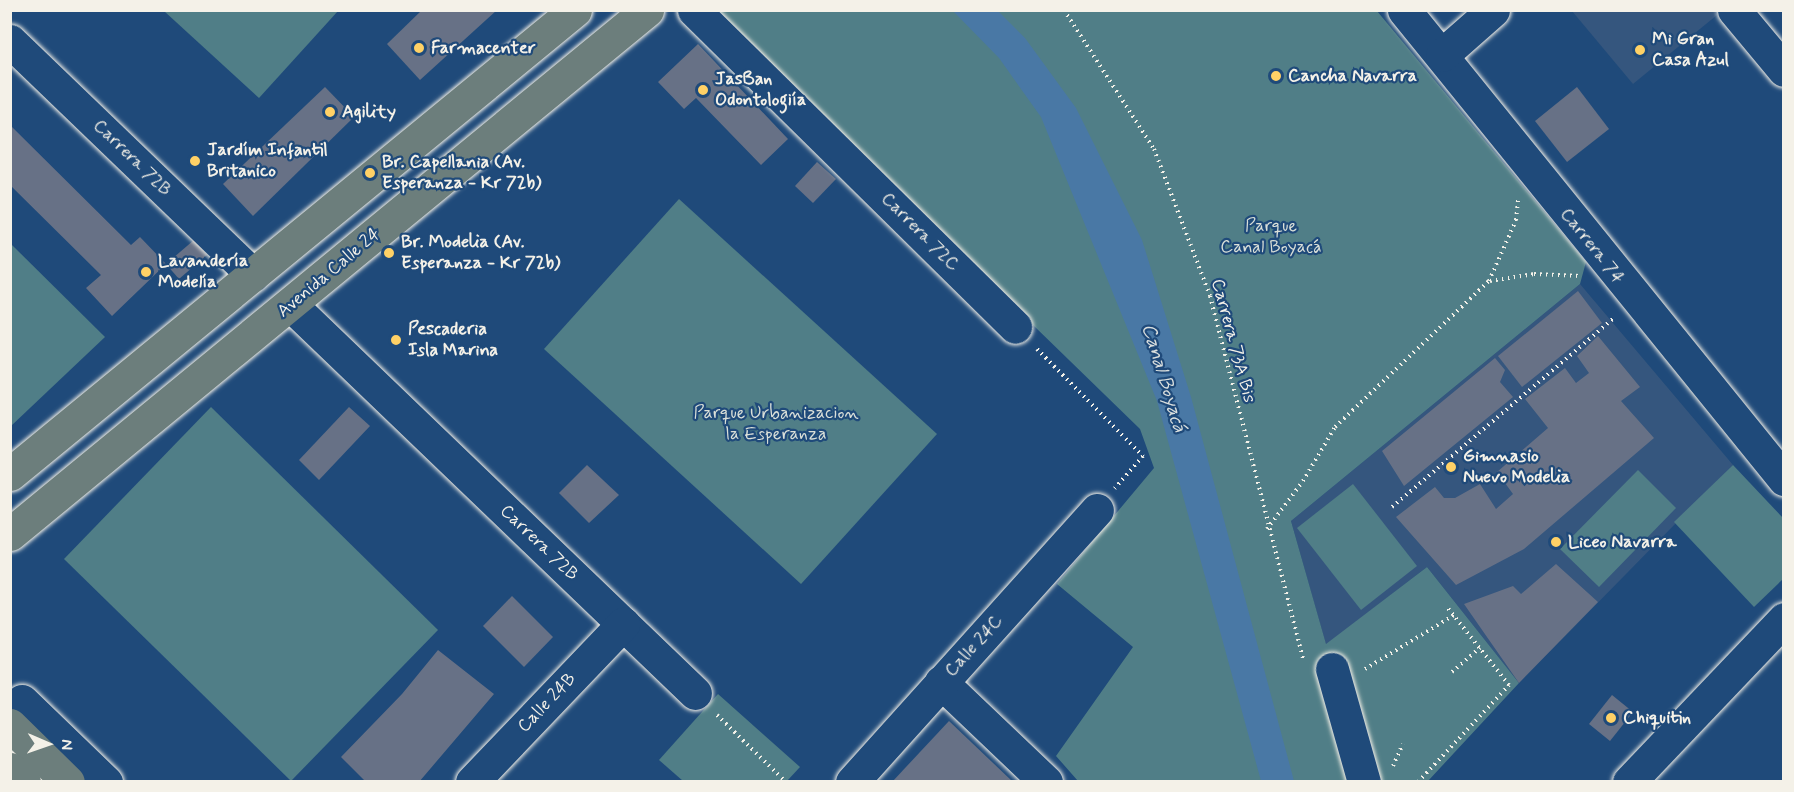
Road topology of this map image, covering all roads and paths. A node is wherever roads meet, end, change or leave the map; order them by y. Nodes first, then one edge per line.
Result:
1 (575, 10) edge
2 (647, 10) edge
3 (694, 10) edge
4 (1064, 10) edge
5 (1404, 10) edge
6 (1493, 10) edge
7 (1734, 10) edge
8 (10, 41) edge
9 (1442, 56) junction
10 (1784, 70) edge
11 (1522, 157) junction
12 (253, 275) junction
13 (1489, 281) junction
14 (1628, 290) junction
15 (291, 305) junction
16 (1015, 327) joint
17 (10, 474) edge
18 (1784, 479) edge
19 (1392, 507) dead end
20 (1097, 510) joint
21 (1267, 529) junction
22 (10, 534) edge
23 (1448, 607) dead end
24 (1454, 615) junction
25 (1784, 620) edge
26 (623, 624) junction
27 (1480, 648) junction
28 (1332, 672) junction
29 (1452, 672) dead end
30 (941, 682) junction
31 (695, 693) joint
32 (16, 713) edge
33 (1403, 744) dead end
34 (10, 769) edge
35 (1377, 776) edge
36 (24, 782) edge
37 (68, 782) edge
38 (106, 782) edge
39 (472, 782) edge
40 (786, 782) edge
41 (852, 782) edge
42 (1046, 782) edge
43 (1418, 782) edge
44 (1629, 782) edge

1 - 12 main road
2 - 15 main road, Avenida Calle 24
3 - 16 street, Carrera 72C
4 - 21 path, Carrera 73A Bis
5 - 9 street, Carrera 74
6 - 9 street
7 - 10 street
8 - 12 street, Carrera 72B
9 - 11 street, Carrera 74
11 - 13 path
11 - 14 street, Carrera 74
12 - 17 main road
13 - 14 path
13 - 21 path
14 - 18 street, Carrera 74
14 - 19 path
15 - 22 main road, Avenida Calle 24
15 - 26 street, Carrera 72B
16 - 20 path
20 - 30 street, Calle 24C
21 - 28 path, Carrera 73A Bis
23 - 24 path
24 - 27 path
24 - 28 path
25 - 44 street
26 - 31 street, Carrera 72B
26 - 39 street, Calle 24B
27 - 29 path
27 - 43 path
28 - 35 street
30 - 41 street, Calle 24C
30 - 42 street
31 - 40 path
32 - 37 main road
32 - 38 street
33 - 35 path
34 - 36 main road

